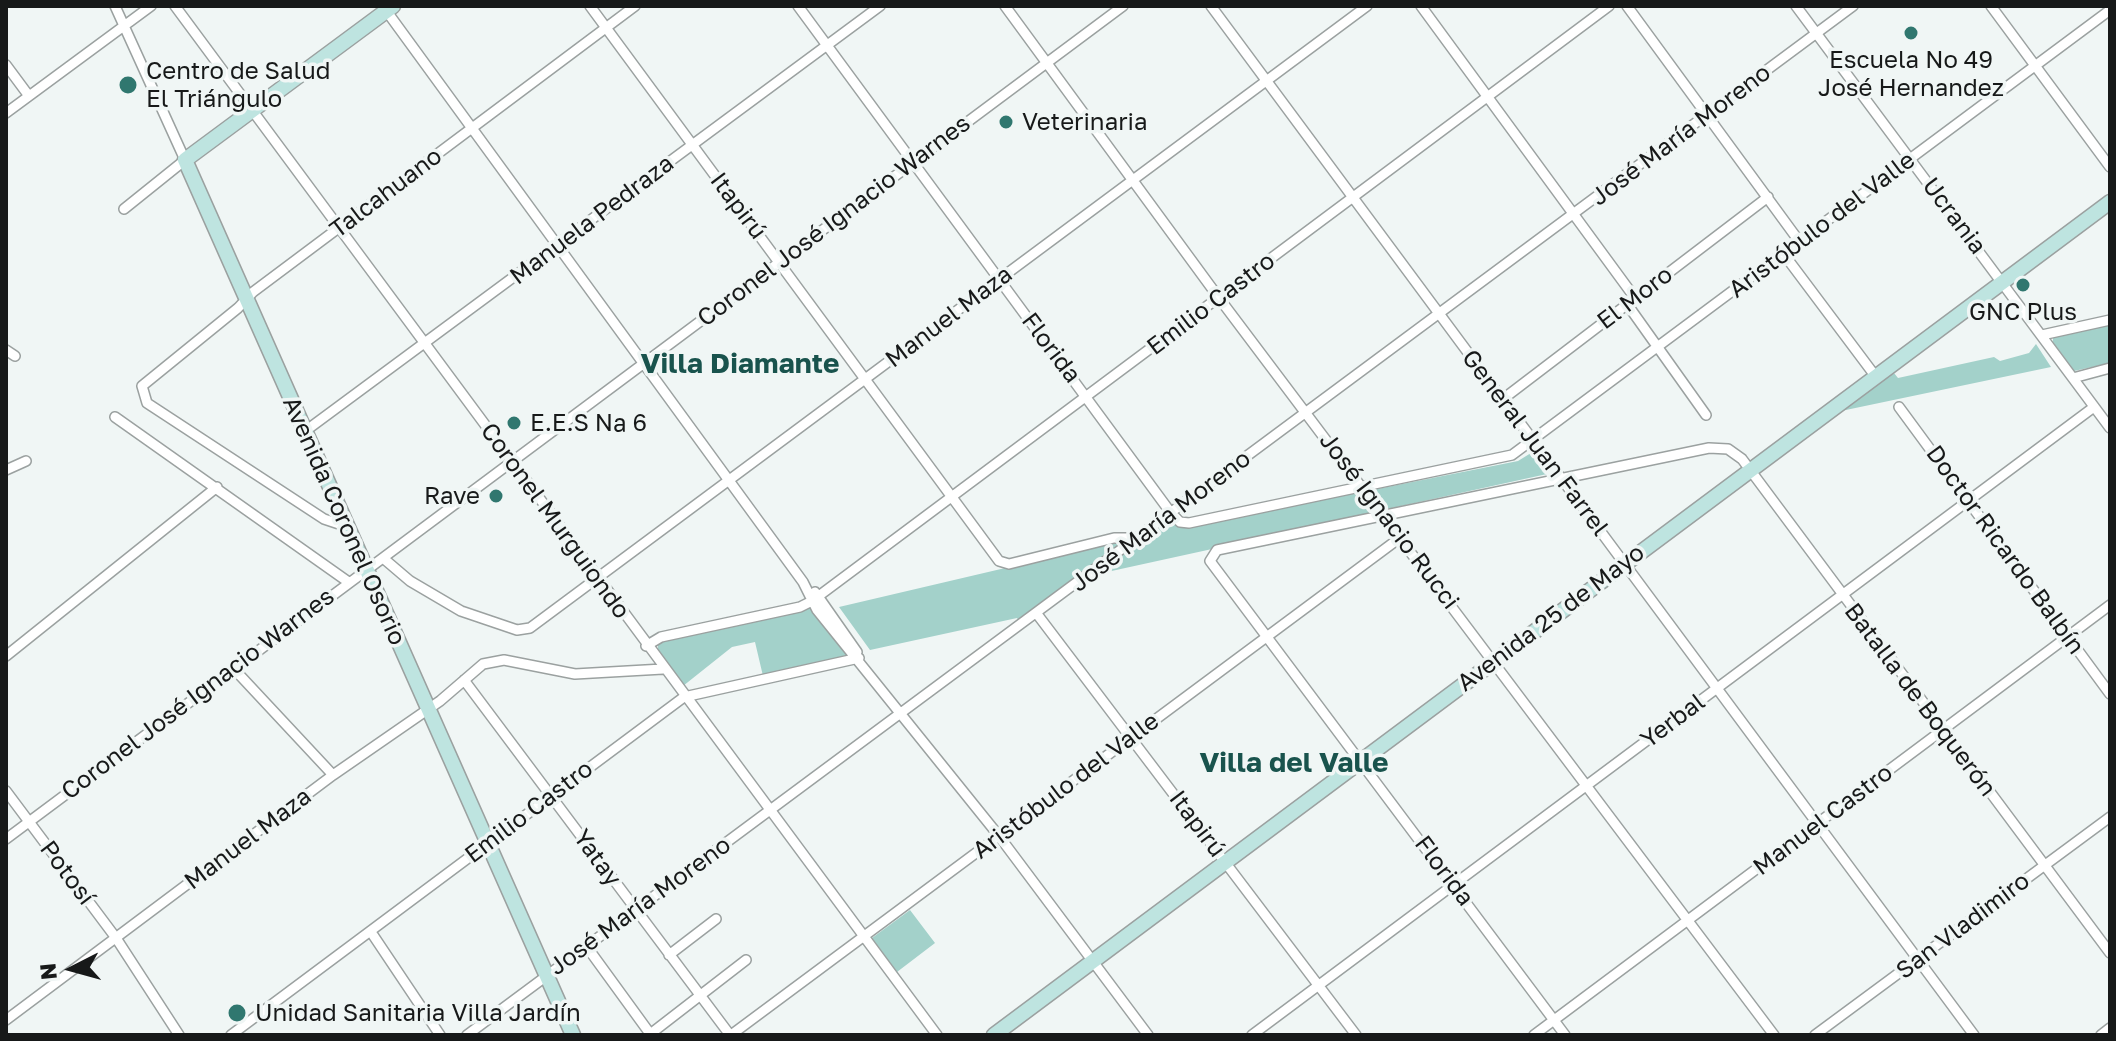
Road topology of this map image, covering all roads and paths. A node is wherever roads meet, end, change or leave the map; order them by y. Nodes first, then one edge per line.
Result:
1 (115, 6) edge
2 (151, 6) edge
3 (175, 6) edge
4 (590, 6) edge
5 (635, 6) edge
6 (798, 6) edge
7 (880, 6) edge
8 (1005, 6) edge
9 (1123, 6) edge
10 (1211, 6) edge
11 (1367, 6) edge
12 (1421, 6) edge
13 (1609, 6) edge
14 (1627, 6) edge
15 (1796, 6) edge
16 (1853, 6) edge
17 (1991, 6) edge
18 (387, 8) edge
19 (2110, 10) edge
20 (124, 26) junction
21 (606, 27) junction
22 (1816, 33) junction
23 (827, 45) junction
24 (1046, 63) junction
25 (6, 65) edge
26 (2036, 67) junction
27 (1266, 80) junction
28 (29, 96) junction
29 (1488, 97) junction
30 (252, 110) junction
31 (6, 113) edge
32 (1708, 115) junction
33 (472, 127) junction
34 (692, 145) junction
35 (1911, 159) junction
36 (185, 160) junction
37 (913, 164) junction
38 (2110, 167) edge
39 (1133, 181) junction
40 (1768, 197) junction
41 (1353, 198) junction
42 (2110, 202) edge
43 (124, 209) dead end
44 (1574, 215) junction
45 (339, 228) junction
46 (1799, 241) junction
47 (559, 245) junction
48 (1783, 253) junction
49 (780, 262) junction
50 (999, 279) junction
51 (2003, 283) junction
52 (1219, 298) junction
53 (245, 301) junction
54 (1631, 301) junction
55 (1440, 315) junction
56 (2110, 320) edge
57 (2042, 335) junction
58 (426, 345) junction
59 (1658, 348) junction
60 (644, 362) junction
61 (2110, 368) edge
62 (1876, 377) junction
63 (2073, 378) junction
64 (867, 379) junction
65 (1087, 396) junction
66 (1503, 399) junction
67 (1899, 407) dead end
68 (2094, 407) junction
69 (1306, 413) junction
70 (1706, 415) dead end
71 (115, 417) dead end
72 (2110, 428) edge
73 (304, 432) junction
74 (1534, 441) junction
75 (26, 461) dead end
76 (511, 462) junction
77 (6, 470) edge
78 (1750, 471) junction
79 (1563, 479) junction
80 (730, 481) junction
81 (217, 487) junction
82 (1363, 487) junction
83 (953, 496) junction
84 (1969, 501) junction
85 (1171, 513) junction
86 (1384, 516) junction
87 (345, 526) junction
88 (1401, 537) junction
89 (1137, 538) junction
90 (383, 558) junction
91 (1624, 563) junction
92 (364, 570) junction
93 (599, 580) junction
94 (347, 581) junction
95 (1841, 595) junction
96 (815, 598) junction
97 (2110, 605) edge
98 (1037, 614) junction
99 (1267, 635) junction
100 (2068, 636) junction
101 (646, 646) junction
102 (6, 656) edge
103 (859, 658) junction
104 (1494, 660) junction
105 (234, 669) junction
106 (663, 669) junction
107 (464, 680) junction
108 (1717, 688) junction
109 (2110, 694) edge
110 (684, 697) junction
111 (429, 707) junction
112 (901, 713) junction
113 (1943, 731) junction
114 (1132, 737) junction
115 (1361, 760) junction
116 (333, 775) junction
117 (1587, 784) junction
118 (6, 791) edge
119 (551, 795) junction
120 (769, 811) junction
121 (2110, 817) edge
122 (29, 822) junction
123 (1818, 823) junction
124 (999, 836) junction
125 (6, 839) edge
126 (489, 844) junction
127 (1226, 862) junction
128 (2044, 865) junction
129 (1454, 884) junction
130 (635, 911) junction
131 (716, 919) dead end
132 (1689, 921) junction
133 (371, 932) junction
134 (864, 936) junction
135 (116, 938) junction
136 (587, 947) junction
137 (2110, 953) edge
138 (669, 955) junction
139 (1918, 959) junction
140 (746, 960) dead end
141 (1093, 961) junction
142 (545, 976) junction
143 (1319, 985) junction
144 (700, 996) junction
145 (6, 1020) edge
146 (1554, 1020) junction
147 (2110, 1028) edge
148 (179, 1035) edge
149 (231, 1035) edge
150 (440, 1035) edge
151 (467, 1035) edge
152 (573, 1035) edge
153 (650, 1035) edge
154 (730, 1035) edge
155 (937, 1035) edge
156 (994, 1035) edge
157 (1148, 1035) edge
158 (1252, 1035) edge
159 (1356, 1035) edge
160 (1534, 1035) edge
161 (1565, 1035) edge
162 (1774, 1035) edge
163 (1815, 1035) edge
164 (1974, 1035) edge
165 (2101, 1035) edge

1 - 20 street, Avenida Coronel Osorio
2 - 20 street
3 - 30 street, Coronel Murguiondo
4 - 21 street, Itapirú
5 - 21 street, Talcahuano
6 - 23 street, Florida
7 - 23 street, Manuela Pedraza
8 - 24 street, José Ignacio Rucci
9 - 24 street, Coronel José Ignacio Warnes
10 - 27 street, General Juan Farrel
11 - 27 street, Manuel Maza
12 - 29 street
13 - 29 street, Emilio Castro
14 - 32 street
15 - 22 street, Ucrania
16 - 22 street, José María Moreno
17 - 26 street
18 - 30 main road
18 - 33 street
19 - 26 street, Aristóbulo del Valle
20 - 28 street
20 - 36 street, Avenida Coronel Osorio
21 - 33 street, Talcahuano
21 - 34 street, Itapirú
22 - 32 street, José María Moreno
22 - 35 street, Ucrania
23 - 34 street, Manuela Pedraza
23 - 37 street, Florida
24 - 37 street, Coronel José Ignacio Warnes
24 - 39 street, José Ignacio Rucci
25 - 28 street
26 - 35 street, Aristóbulo del Valle
26 - 38 street
27 - 39 street, Manuel Maza
27 - 41 street, General Juan Farrel
28 - 31 street
29 - 41 street, Emilio Castro
29 - 44 street
30 - 36 main road
30 - 45 street, Coronel Murguiondo
32 - 40 street
32 - 44 street, José María Moreno
33 - 45 street, Talcahuano
33 - 47 street
34 - 47 street, Manuela Pedraza
34 - 49 street, Itapirú
35 - 46 street, Aristóbulo del Valle
35 - 51 street, Ucrania
36 - 43 street
36 - 53 main road, Avenida Coronel Osorio
37 - 49 street, Coronel José Ignacio Warnes
37 - 50 street, Florida
39 - 50 street, Manuel Maza
39 - 52 street, José Ignacio Rucci
40 - 46 street
40 - 54 street, El Moro
41 - 52 street, Emilio Castro
41 - 55 street, General Juan Farrel
42 - 51 main road, Avenida 25 de Mayo
44 - 54 street
44 - 55 street, José María Moreno
45 - 53 street, Talcahuano
45 - 58 street, Coronel Murguiondo
46 - 48 street, Aristóbulo del Valle
47 - 58 street, Manuela Pedraza
47 - 60 street
48 - 59 street, Aristóbulo del Valle
48 - 62 street
49 - 60 street, Coronel José Ignacio Warnes
49 - 64 street, Itapirú
50 - 64 street, Manuel Maza
50 - 65 street, Florida
51 - 57 street, Ucrania
51 - 62 main road, Avenida 25 de Mayo
52 - 65 street, Emilio Castro
52 - 69 street, José Ignacio Rucci
53 - 73 main road, Avenida Coronel Osorio
53 - 87 street, Talcahuano
54 - 59 street
54 - 66 street, El Moro
55 - 66 street, General Juan Farrel
55 - 69 street, José María Moreno
56 - 57 street
57 - 63 street, Ucrania
58 - 73 street, Manuela Pedraza
58 - 76 street, Coronel Murguiondo
59 - 70 street
59 - 74 street, Aristóbulo del Valle
60 - 76 street, Coronel José Ignacio Warnes
60 - 80 street
61 - 63 street
62 - 78 main road, Avenida 25 de Mayo
63 - 68 street, Ucrania
64 - 80 street, Manuel Maza
64 - 83 street, Itapirú
65 - 83 street, Emilio Castro
65 - 85 street, Florida
66 - 74 street, General Juan Farrel
67 - 84 street, Doctor Ricardo Balbín
68 - 72 street, Ucrania
68 - 84 street, Yerbal
69 - 82 street, José Ignacio Rucci
69 - 85 street, José María Moreno
71 - 81 street
73 - 87 main road, Avenida Coronel Osorio
74 - 79 street, General Juan Farrel
74 - 82 street, Aristóbulo del Valle
75 - 77 street
76 - 90 street, Coronel José Ignacio Warnes
76 - 93 street, Coronel Murguiondo
78 - 79 street, Batalla de Boquerón
78 - 91 main road, Avenida 25 de Mayo
78 - 95 street, Batalla de Boquerón
79 - 86 street
79 - 91 street, General Juan Farrel
80 - 93 street, Manuel Maza
80 - 96 street
81 - 94 street
81 - 102 street
82 - 85 street, Aristóbulo del Valle
82 - 86 street, José Ignacio Rucci
83 - 89 street, Itapirú
83 - 96 street, Emilio Castro
84 - 95 street, Yerbal
84 - 100 street, Doctor Ricardo Balbín
85 - 89 street, José María Moreno
86 - 88 street, José Ignacio Rucci
86 - 99 street, Florida
87 - 92 main road, Avenida Coronel Osorio
88 - 99 street, Aristóbulo del Valle
88 - 104 street, José Ignacio Rucci
89 - 98 street, José María Moreno
90 - 92 street, Coronel José Ignacio Warnes
90 - 93 street, Manuel Maza
91 - 104 main road, Avenida 25 de Mayo
91 - 108 street, General Juan Farrel
92 - 94 street, Coronel José Ignacio Warnes
92 - 111 main road, Avenida Coronel Osorio
93 - 101 street, Coronel Murguiondo
94 - 105 street, Coronel José Ignacio Warnes
95 - 108 street, Yerbal
95 - 113 street, Batalla de Boquerón
96 - 101 street, Emilio Castro
96 - 103 street
97 - 100 street, Manuel Castro
98 - 112 street, José María Moreno
98 - 114 street, Itapirú
99 - 114 street, Aristóbulo del Valle
99 - 115 street, Florida
100 - 109 street, Doctor Ricardo Balbín
100 - 113 street, Manuel Castro
101 - 106 street, Coronel Murguiondo
103 - 110 street, Emilio Castro
103 - 112 street
104 - 115 main road, Avenida 25 de Mayo
104 - 117 street, José Ignacio Rucci
105 - 116 street
105 - 122 street, Coronel José Ignacio Warnes
106 - 107 street, Manuel Maza
106 - 110 street, Coronel Murguiondo
107 - 111 street, Manuel Maza
107 - 119 street, Yatay
108 - 117 street, Yerbal
108 - 123 street, General Juan Farrel
110 - 119 street, Emilio Castro
110 - 120 street, Coronel Murguiondo
111 - 116 street, Manuel Maza
111 - 126 main road, Avenida Coronel Osorio
112 - 120 street, José María Moreno
112 - 124 street
113 - 123 street, Manuel Castro
113 - 128 street, Batalla de Boquerón
114 - 124 street, Aristóbulo del Valle
114 - 127 street, Itapirú
115 - 127 main road, Avenida 25 de Mayo
115 - 129 street, Florida
116 - 135 street, Manuel Maza
117 - 129 street, Yerbal
117 - 132 street, José Ignacio Rucci
118 - 122 street, Potosí
119 - 126 street, Emilio Castro
119 - 130 street, Yatay
120 - 130 street, José María Moreno
120 - 134 street, Coronel Murguiondo
121 - 128 street, San Vladimiro
122 - 125 street, Coronel José Ignacio Warnes
122 - 135 street, Potosí
123 - 132 street, Manuel Castro
123 - 139 street, General Juan Farrel
124 - 134 street, Aristóbulo del Valle
124 - 141 street
126 - 133 street, Emilio Castro
126 - 142 main road, Avenida Coronel Osorio
127 - 141 main road, Avenida 25 de Mayo
127 - 143 street, Itapirú
128 - 137 street, Batalla de Boquerón
128 - 139 street, San Vladimiro
129 - 143 street, Yerbal
129 - 146 street, Florida
130 - 136 street, José María Moreno
130 - 138 street, Yatay
131 - 138 street
132 - 146 street, Manuel Castro
132 - 162 street, José Ignacio Rucci
133 - 149 street, Emilio Castro
133 - 150 street
134 - 154 street, Aristóbulo del Valle
134 - 155 street, Coronel Murguiondo
135 - 145 street, Manuel Maza
135 - 148 street, Potosí
136 - 142 street, José María Moreno
136 - 153 street
138 - 144 street, Yatay
139 - 163 street, San Vladimiro
139 - 164 street, General Juan Farrel
140 - 144 street
141 - 156 main road, Avenida 25 de Mayo
141 - 157 street
142 - 151 street, José María Moreno
142 - 152 main road, Avenida Coronel Osorio
143 - 158 street, Yerbal
143 - 159 street, Itapirú
144 - 153 street
144 - 154 street, Yatay
146 - 160 street, Manuel Castro
146 - 161 street, Florida
147 - 165 street

